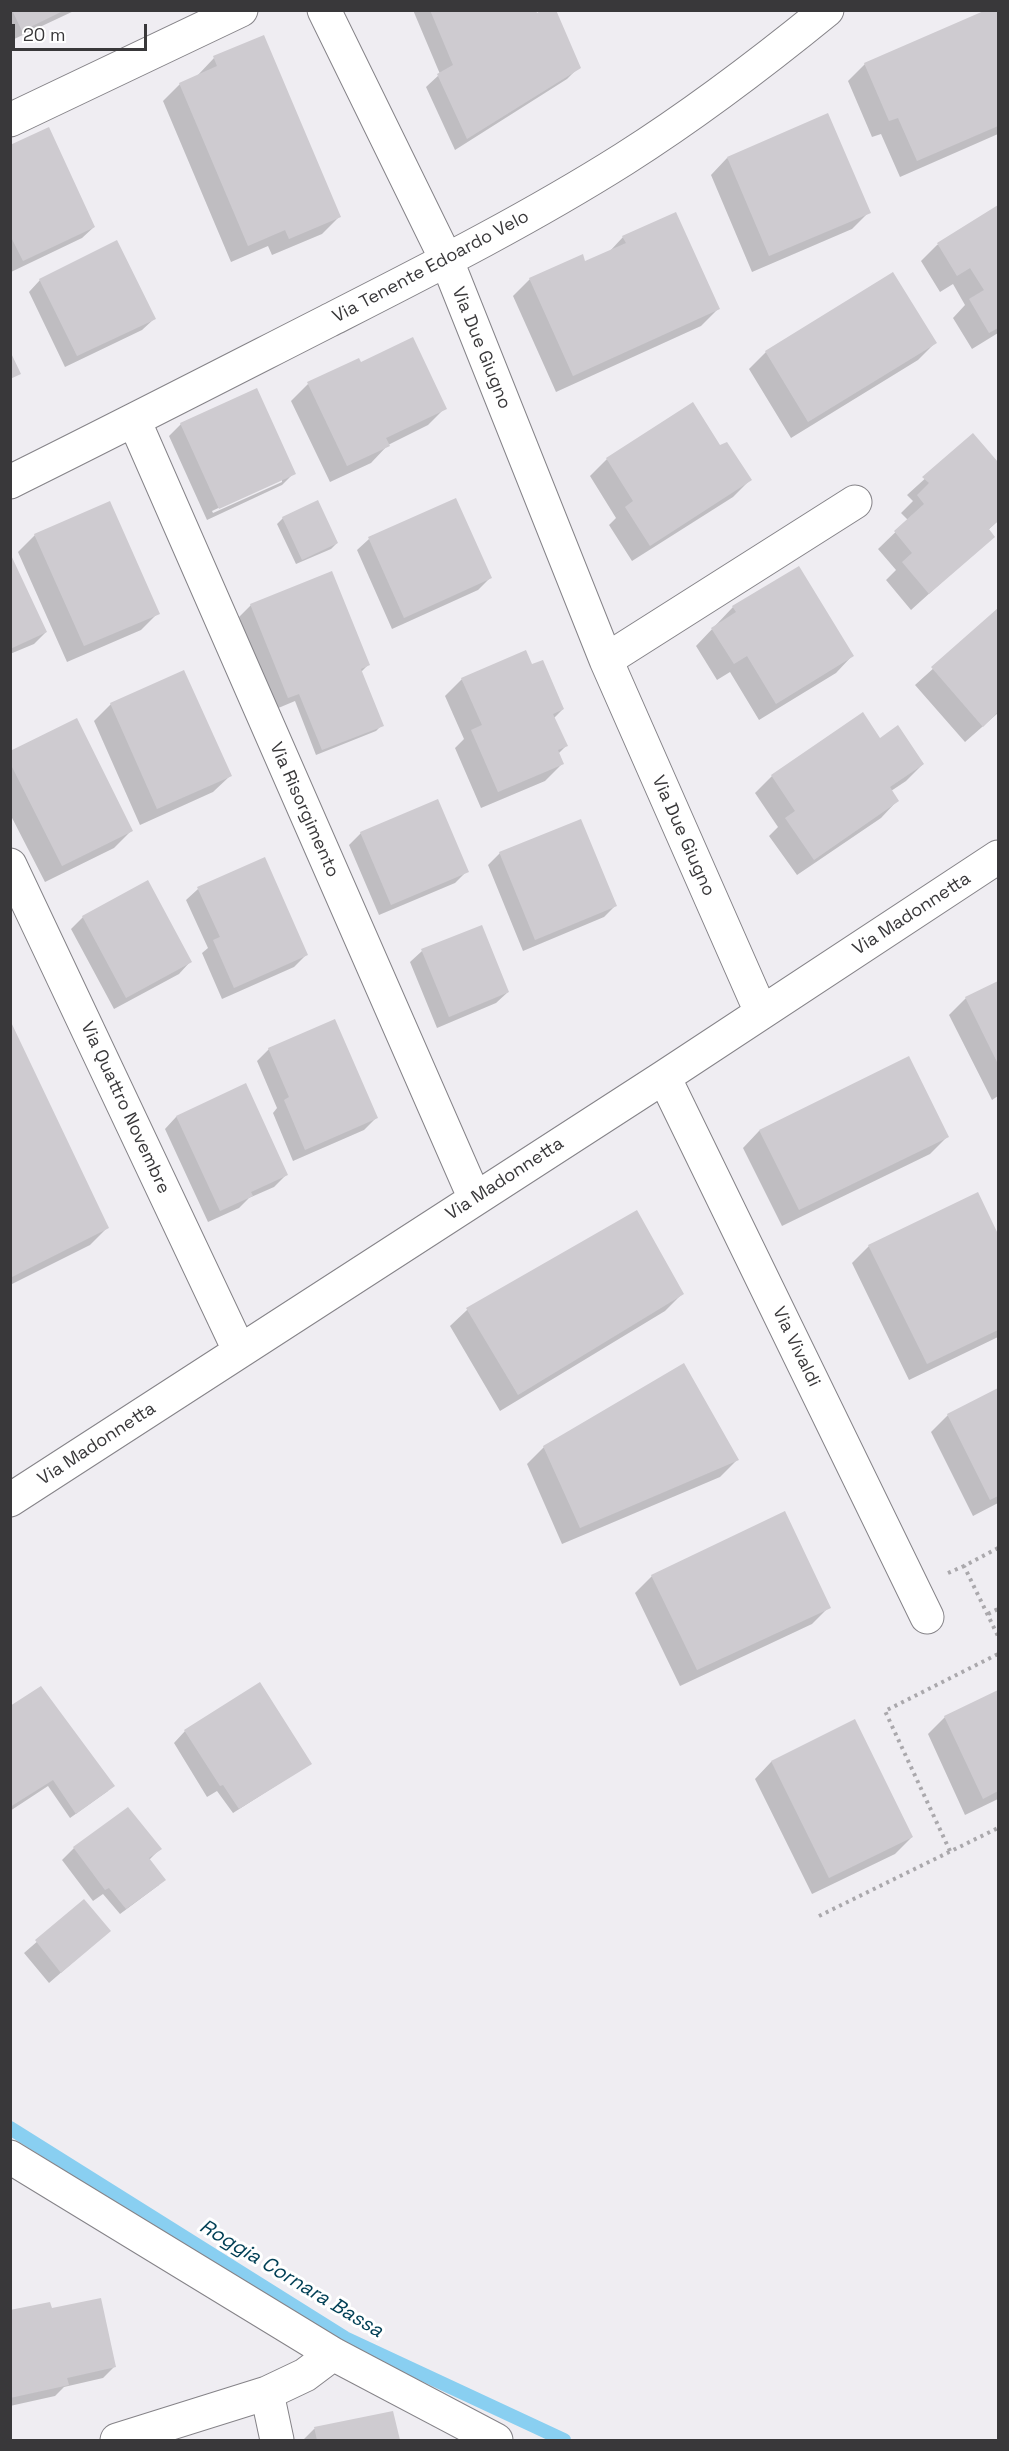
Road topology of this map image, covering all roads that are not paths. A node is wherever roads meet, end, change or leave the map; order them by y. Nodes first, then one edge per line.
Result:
1 (241, 10) edge
2 (324, 10) edge
3 (827, 10) edge
4 (10, 120) edge
5 (447, 261) junction
6 (134, 420) junction
7 (10, 482) edge
8 (855, 502) dead end
9 (606, 660) junction
10 (999, 857) edge
11 (10, 865) edge
12 (761, 1012) junction
13 (664, 1077) junction
14 (475, 1199) junction
15 (239, 1350) junction
16 (10, 1500) edge
17 (927, 1617) dead end
18 (10, 2157) edge
19 (333, 2354) junction
20 (267, 2393) junction
21 (117, 2440) edge
22 (277, 2440) edge
23 (496, 2440) edge

1 - 4 street
2 - 5 street, Via Due Giugno
3 - 5 street, Via Tenente Edoardo Velo
5 - 6 street, Via Tenente Edoardo Velo
5 - 9 street, Via Due Giugno
6 - 7 street, Via Tenente Edoardo Velo
6 - 14 street, Via Risorgimento
8 - 9 street
9 - 12 street, Via Due Giugno
10 - 12 street, Via Madonnetta
11 - 15 street, Via Quattro Novembre
12 - 13 street, Via Madonnetta
13 - 14 street, Via Madonnetta
13 - 17 street, Via Vivaldi
14 - 15 street, Via Madonnetta
15 - 16 street, Via Madonnetta
18 - 19 street
19 - 20 street
19 - 23 street
20 - 21 street
20 - 22 street

